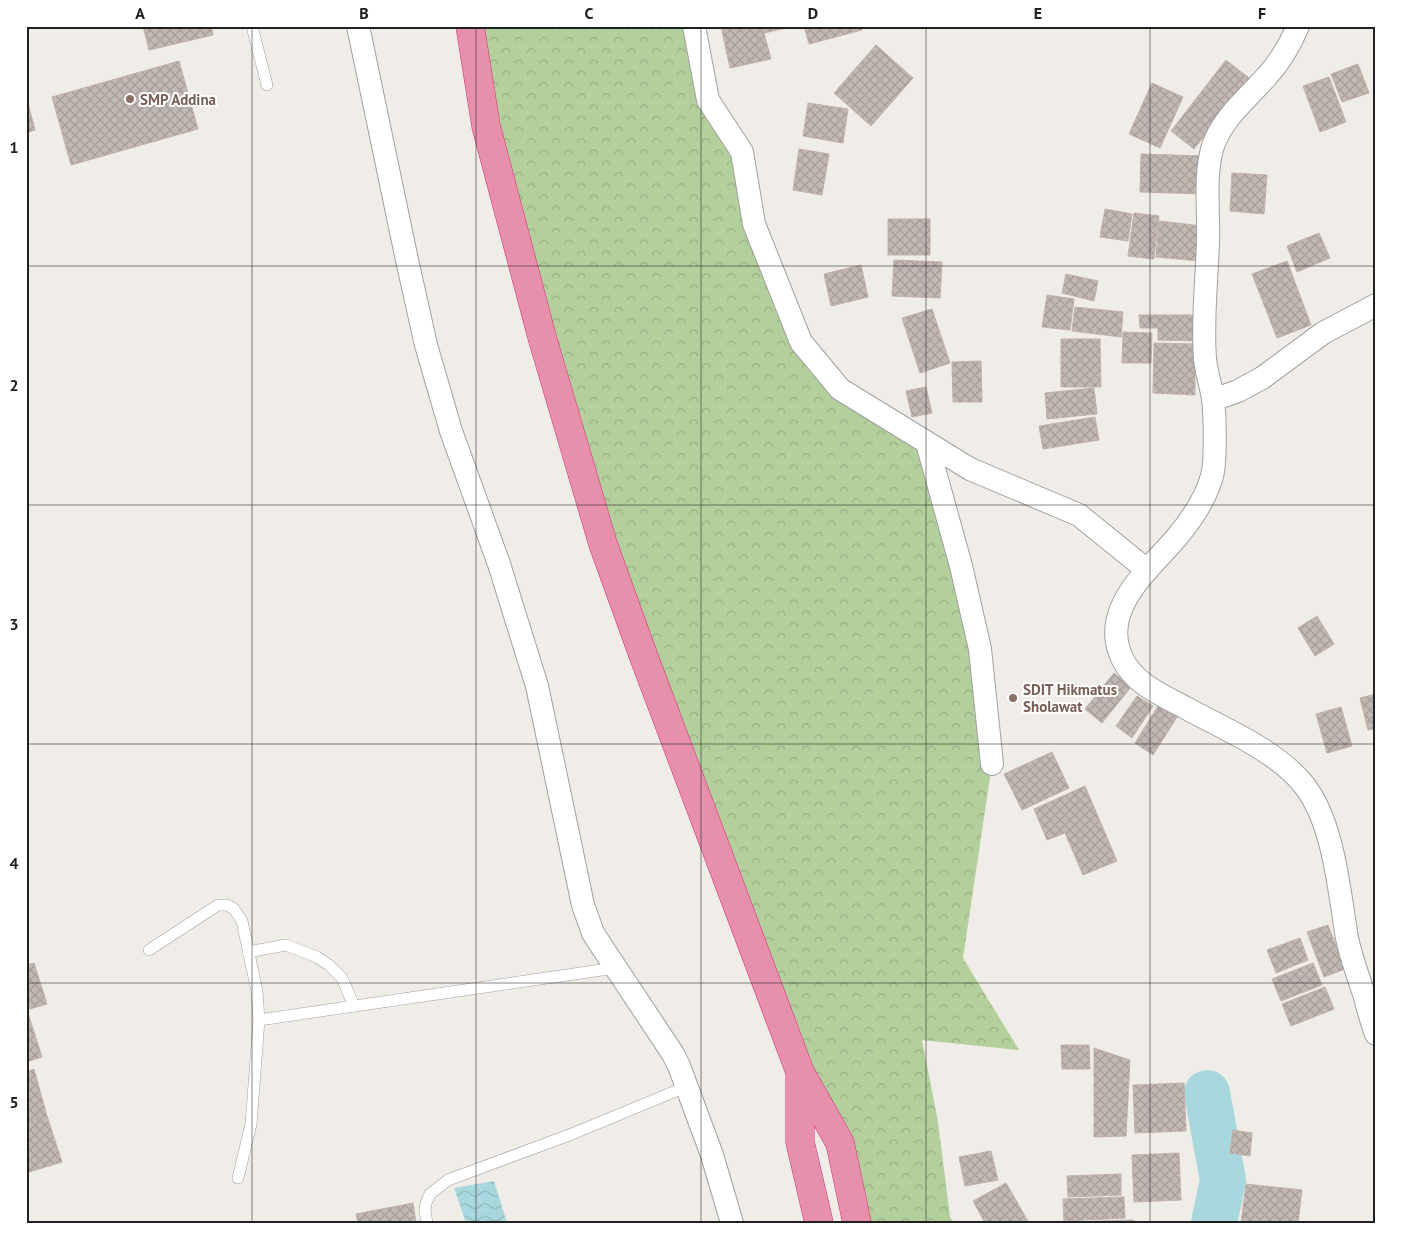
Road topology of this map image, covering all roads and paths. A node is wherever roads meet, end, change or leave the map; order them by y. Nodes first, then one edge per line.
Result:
1 (252, 26) edge
2 (358, 26) edge
3 (470, 26) edge
4 (694, 26) edge
5 (1298, 26) edge
6 (267, 85) dead end
7 (1376, 306) edge
8 (1213, 400) junction
9 (927, 443) junction
10 (1147, 570) junction
11 (992, 764) dead end
12 (150, 950) dead end
13 (248, 952) junction
14 (615, 968) junction
15 (354, 1006) junction
16 (259, 1020) junction
17 (1376, 1034) edge
18 (800, 1072) junction
19 (688, 1086) junction
20 (238, 1178) dead end
21 (427, 1223) edge
22 (732, 1223) edge
23 (819, 1223) edge
24 (857, 1223) edge

1 - 6 lane
2 - 14 street
3 - 18 highway
4 - 9 street
5 - 8 street
7 - 8 street
8 - 10 street
9 - 10 street
9 - 11 street
10 - 17 street
12 - 13 lane
13 - 15 lane
13 - 16 lane
14 - 15 lane
14 - 19 street
15 - 16 lane
16 - 20 lane
18 - 23 highway
18 - 24 highway
19 - 21 lane
19 - 22 street

